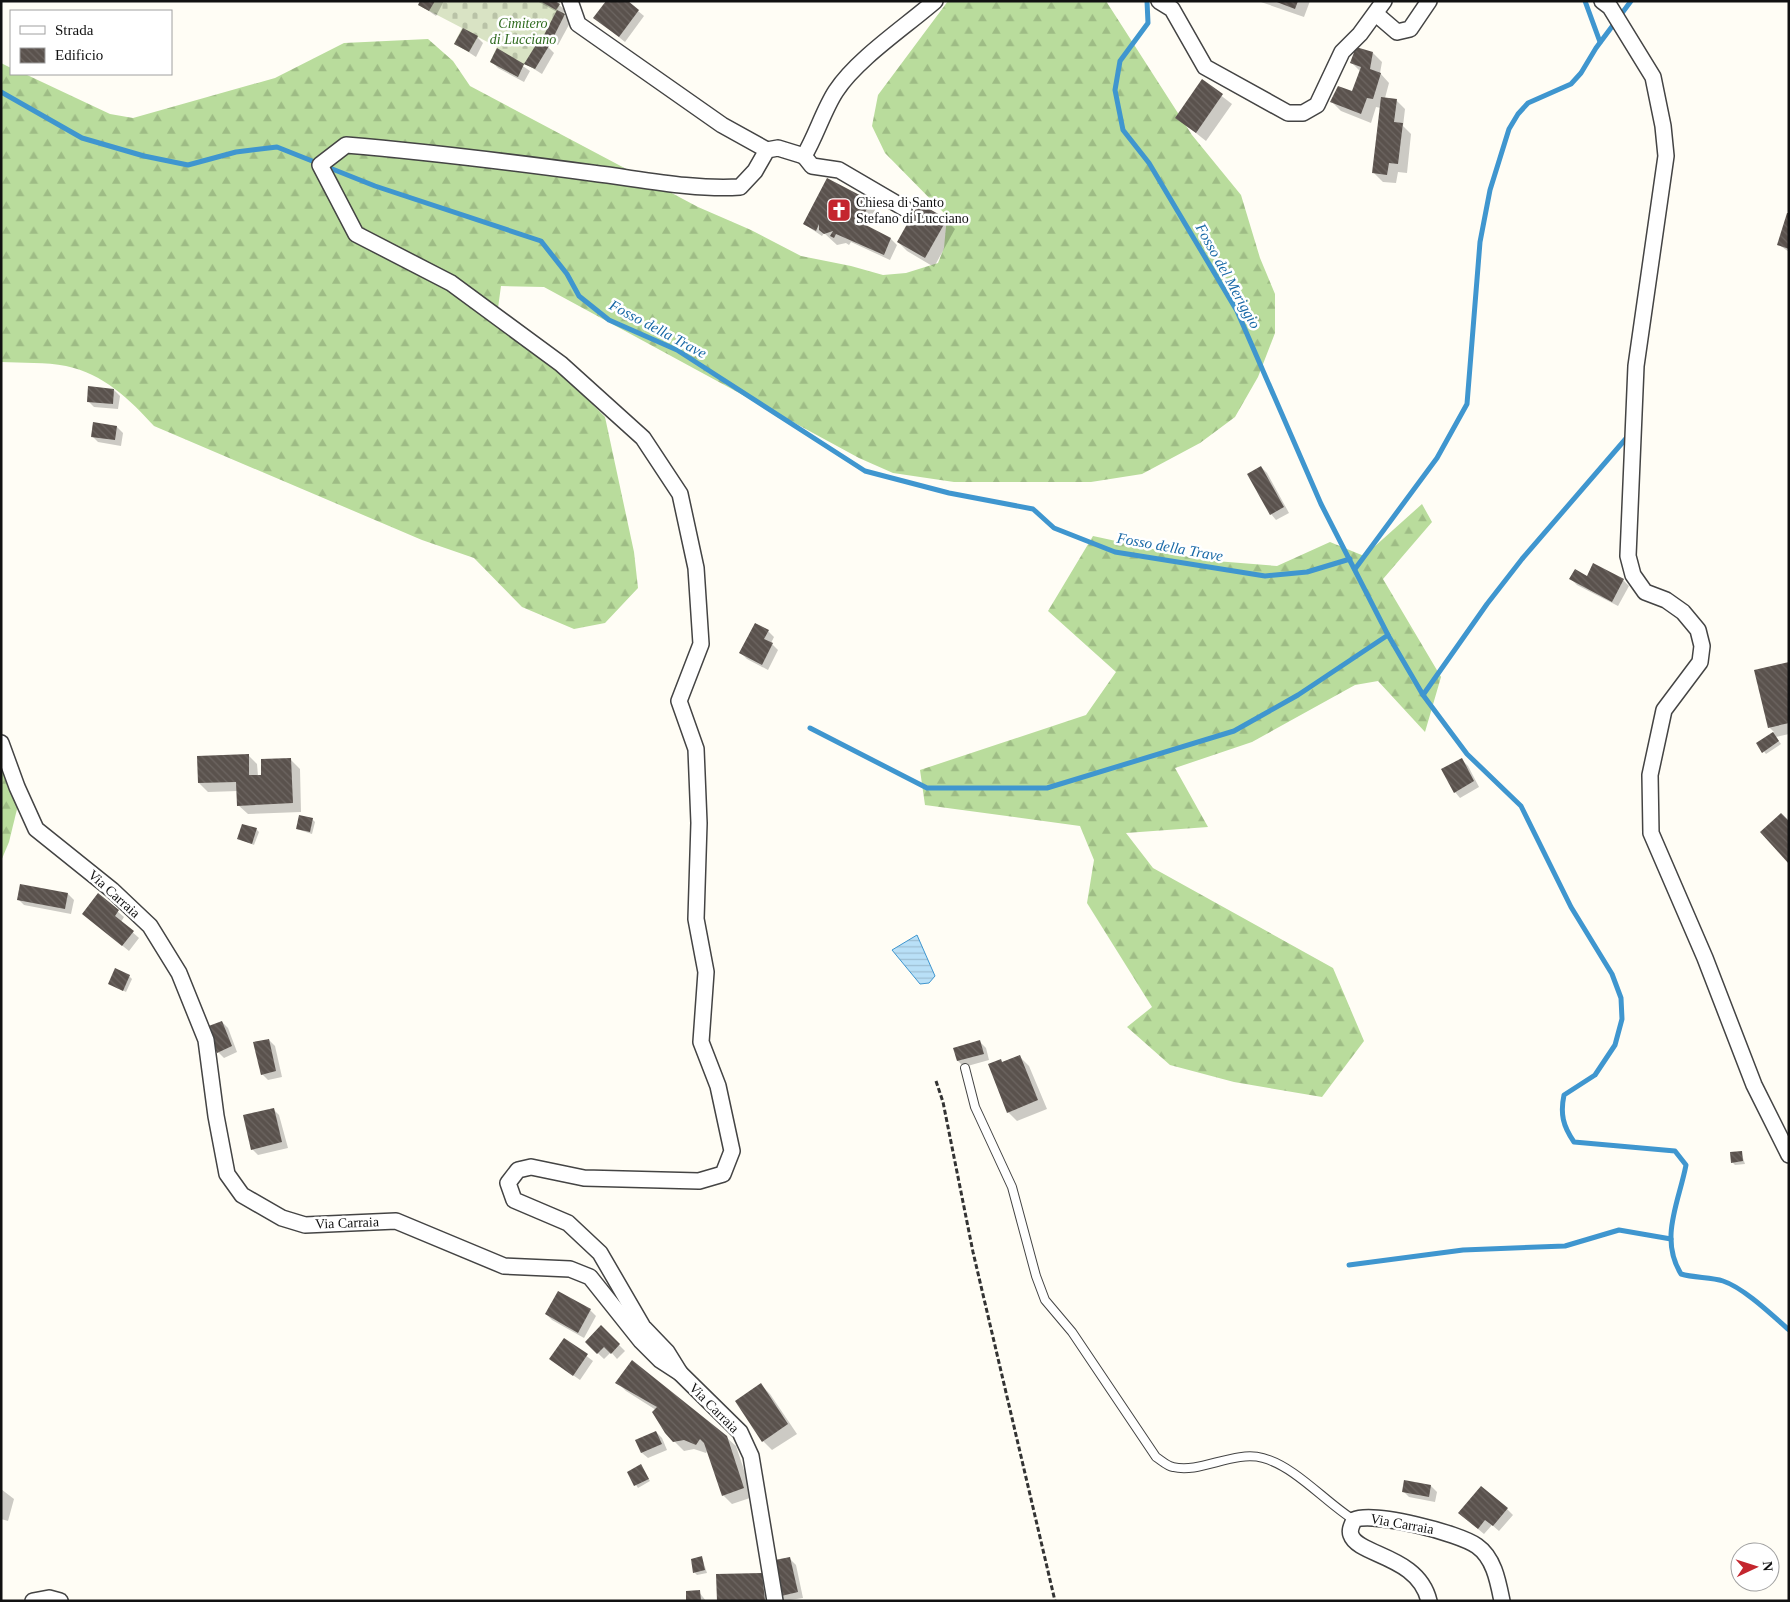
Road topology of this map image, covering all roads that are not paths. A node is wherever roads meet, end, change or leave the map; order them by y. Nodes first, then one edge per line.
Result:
1 (570, 1) edge
2 (935, 1) edge
3 (1159, 1) edge
4 (1429, 1) edge
5 (1602, 1) edge
6 (1380, 8) edge
7 (767, 150) junction
8 (804, 156) junction
9 (904, 208) dead end
10 (1, 744) edge
11 (965, 1068) dead end
12 (1789, 1155) edge
13 (680, 1373) junction
14 (1354, 1520) junction
15 (33, 1601) edge
16 (60, 1601) edge
17 (775, 1601) edge
18 (1429, 1601) edge
19 (1502, 1601) edge

1 - 7 street
2 - 8 street
3 - 6 street
4 - 6 street
5 - 12 street
7 - 8 street
7 - 13 street
8 - 9 street
10 - 13 street, Via Carraia
11 - 14 lane
13 - 17 street, Via Carraia
14 - 18 street, Via Carraia
14 - 19 street, Via Carraia
15 - 16 street

